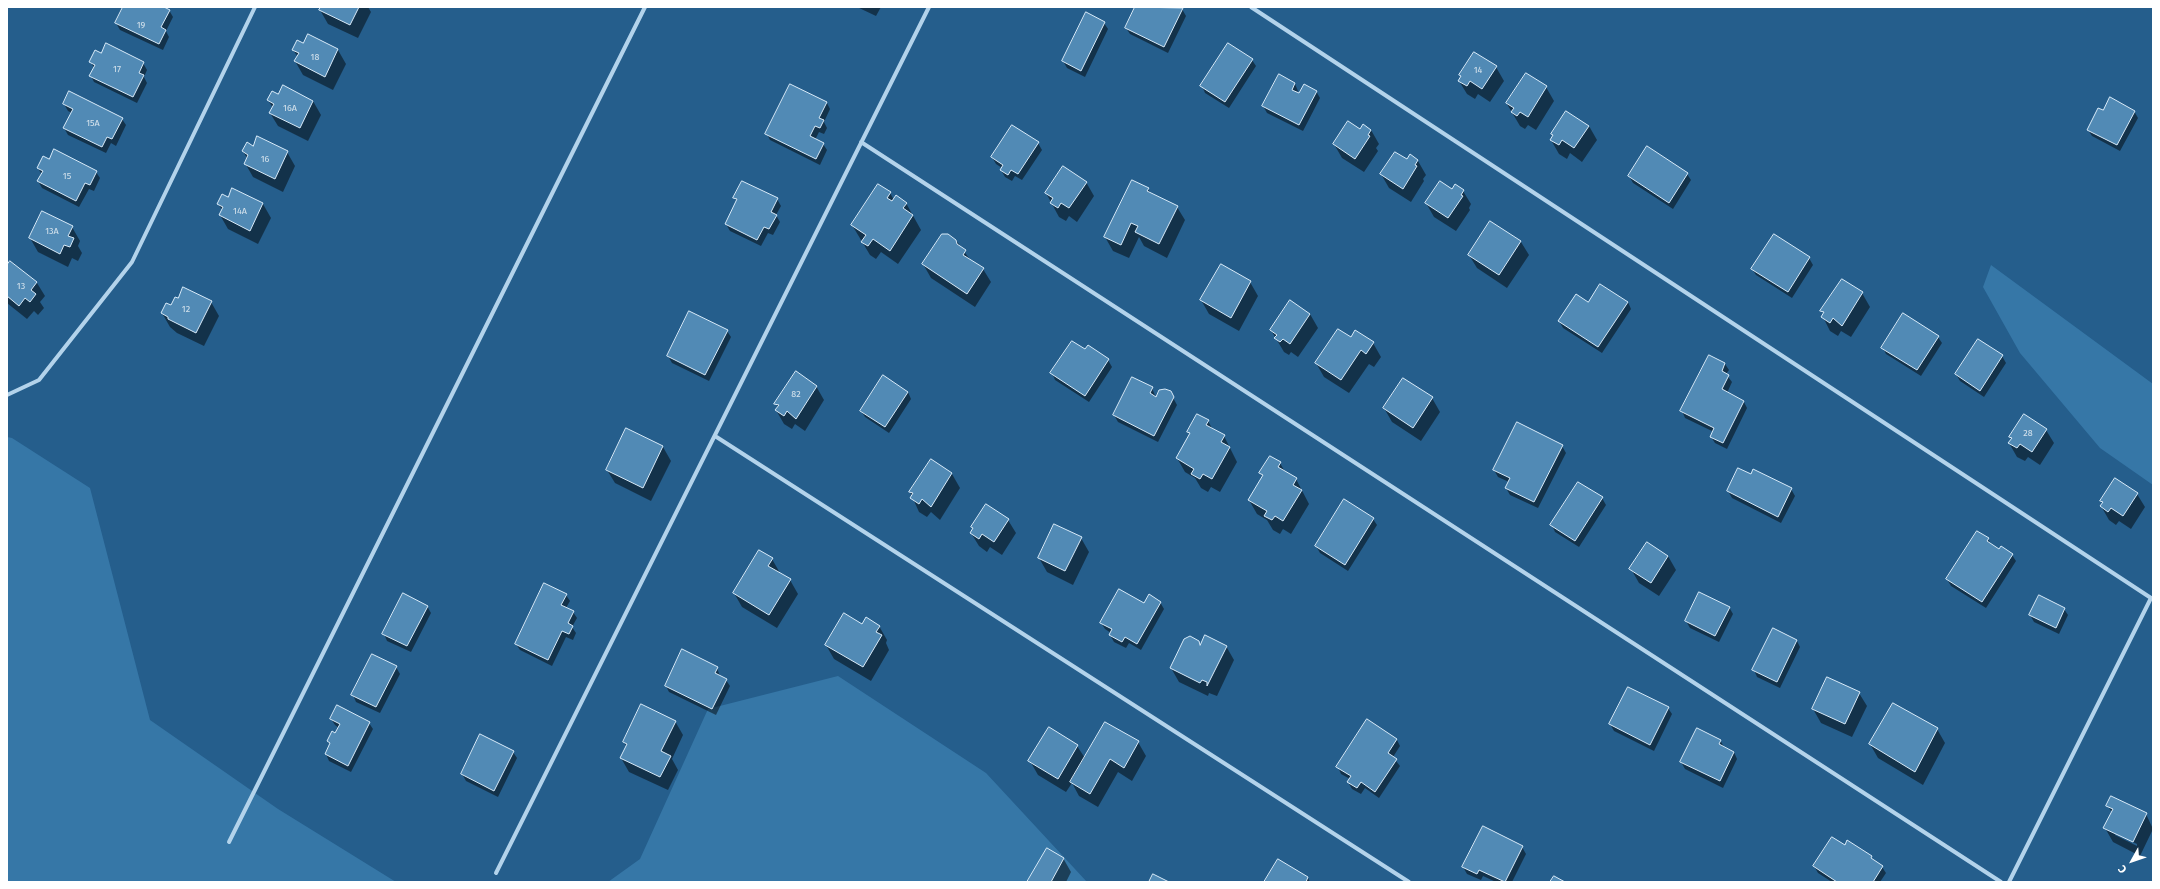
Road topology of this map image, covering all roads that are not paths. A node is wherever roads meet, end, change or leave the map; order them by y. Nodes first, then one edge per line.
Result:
1 (254, 7) edge
2 (645, 7) edge
3 (929, 7) edge
4 (1251, 7) edge
5 (861, 142) junction
6 (7, 395) edge
7 (715, 436) junction
8 (229, 842) dead end
9 (496, 873) dead end
10 (1409, 882) edge
11 (2001, 882) edge
12 (2009, 882) edge

1 - 6 street
2 - 8 street
3 - 5 street
4 - 12 street
5 - 7 street
5 - 11 street
7 - 9 street
7 - 10 street

